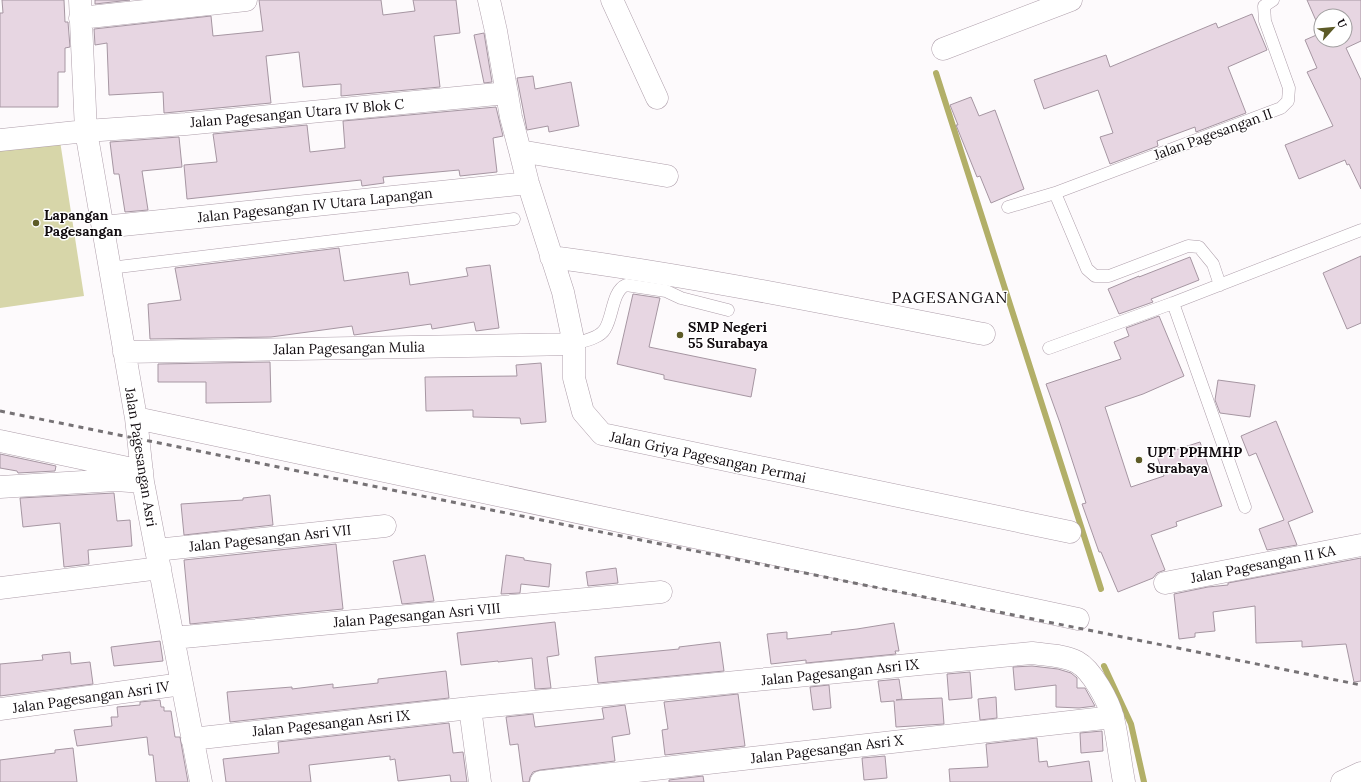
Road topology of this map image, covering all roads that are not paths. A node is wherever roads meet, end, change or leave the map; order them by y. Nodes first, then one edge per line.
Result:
1 (246, 0) edge
2 (489, 0) edge
3 (612, 0) edge
4 (1071, 0) edge
5 (1273, 0) edge
6 (80, 9) edge
7 (943, 49) dead end
8 (507, 93) junction
9 (657, 98) dead end
10 (86, 131) junction
11 (0, 140) edge
12 (520, 151) junction
13 (667, 176) dead end
14 (528, 183) junction
15 (1055, 193) junction
16 (1008, 208) dead end
17 (514, 219) dead end
18 (103, 227) junction
19 (1361, 230) edge
20 (551, 257) junction
21 (110, 268) junction
22 (1220, 285) junction
23 (1173, 303) junction
24 (728, 310) dead end
25 (984, 334) dead end
26 (574, 344) junction
27 (1049, 348) dead end
28 (124, 352) junction
29 (136, 418) junction
30 (0, 441) edge
31 (142, 476) junction
32 (0, 487) edge
33 (1245, 507) dead end
34 (385, 526) dead end
35 (1070, 532) dead end
36 (1361, 545) edge
37 (158, 559) junction
38 (1164, 583) dead end
39 (0, 588) edge
40 (661, 592) dead end
41 (1078, 620) dead end
42 (173, 638) junction
43 (182, 684) junction
44 (470, 708) junction
45 (0, 709) edge
46 (1113, 717) junction
47 (192, 739) junction
48 (1361, 773) edge
49 (201, 782) edge
50 (480, 782) edge
51 (541, 782) edge
52 (1124, 782) edge
53 (1342, 782) edge

1 - 6 street
2 - 8 street, Jalan Griya Pagesangan Permai
3 - 9 street
4 - 7 street
5 - 15 lane, Jalan Pagesangan II
6 - 10 street, Jalan Pagesangan Asri
8 - 10 street, Jalan Pagesangan Utara IV Blok C
8 - 12 street, Jalan Griya Pagesangan Permai
10 - 11 street, Jalan Pagesangan Utara IV Blok C
10 - 18 street, Jalan Pagesangan Asri
12 - 13 street
12 - 14 street, Jalan Griya Pagesangan Permai
14 - 18 street, Jalan Pagesangan IV Utara Lapangan
14 - 20 street, Jalan Griya Pagesangan Permai
15 - 16 lane, Jalan Pagesangan II
15 - 22 lane
17 - 21 lane
18 - 21 street, Jalan Pagesangan Asri
19 - 22 lane
20 - 25 street
20 - 26 street, Jalan Griya Pagesangan Permai
21 - 28 street, Jalan Pagesangan Asri
22 - 23 lane
23 - 27 lane
23 - 33 lane
24 - 26 lane
26 - 28 street, Jalan Pagesangan Mulia
26 - 35 street, Jalan Griya Pagesangan Permai
28 - 29 street, Jalan Pagesangan Asri
29 - 31 street, Jalan Pagesangan Asri
29 - 41 street
30 - 31 street
31 - 32 street
31 - 37 street, Jalan Pagesangan Asri
34 - 37 street, Jalan Pagesangan Asri VII
36 - 38 street, Jalan Pagesangan II KA
37 - 39 street, Jalan Pagesangan Asri VII
37 - 42 street, Jalan Pagesangan Asri
40 - 42 street, Jalan Pagesangan Asri VIII
42 - 43 street, Jalan Pagesangan Asri
43 - 45 street, Jalan Pagesangan Asri IV
43 - 47 street, Jalan Pagesangan Asri
44 - 46 street, Jalan Pagesangan Asri IX
44 - 47 street, Jalan Pagesangan Asri IX
44 - 50 street
46 - 51 street, Jalan Pagesangan Asri X
46 - 52 street, Jalan Pagesangan Asri IX
47 - 49 street, Jalan Pagesangan Asri
48 - 53 street

